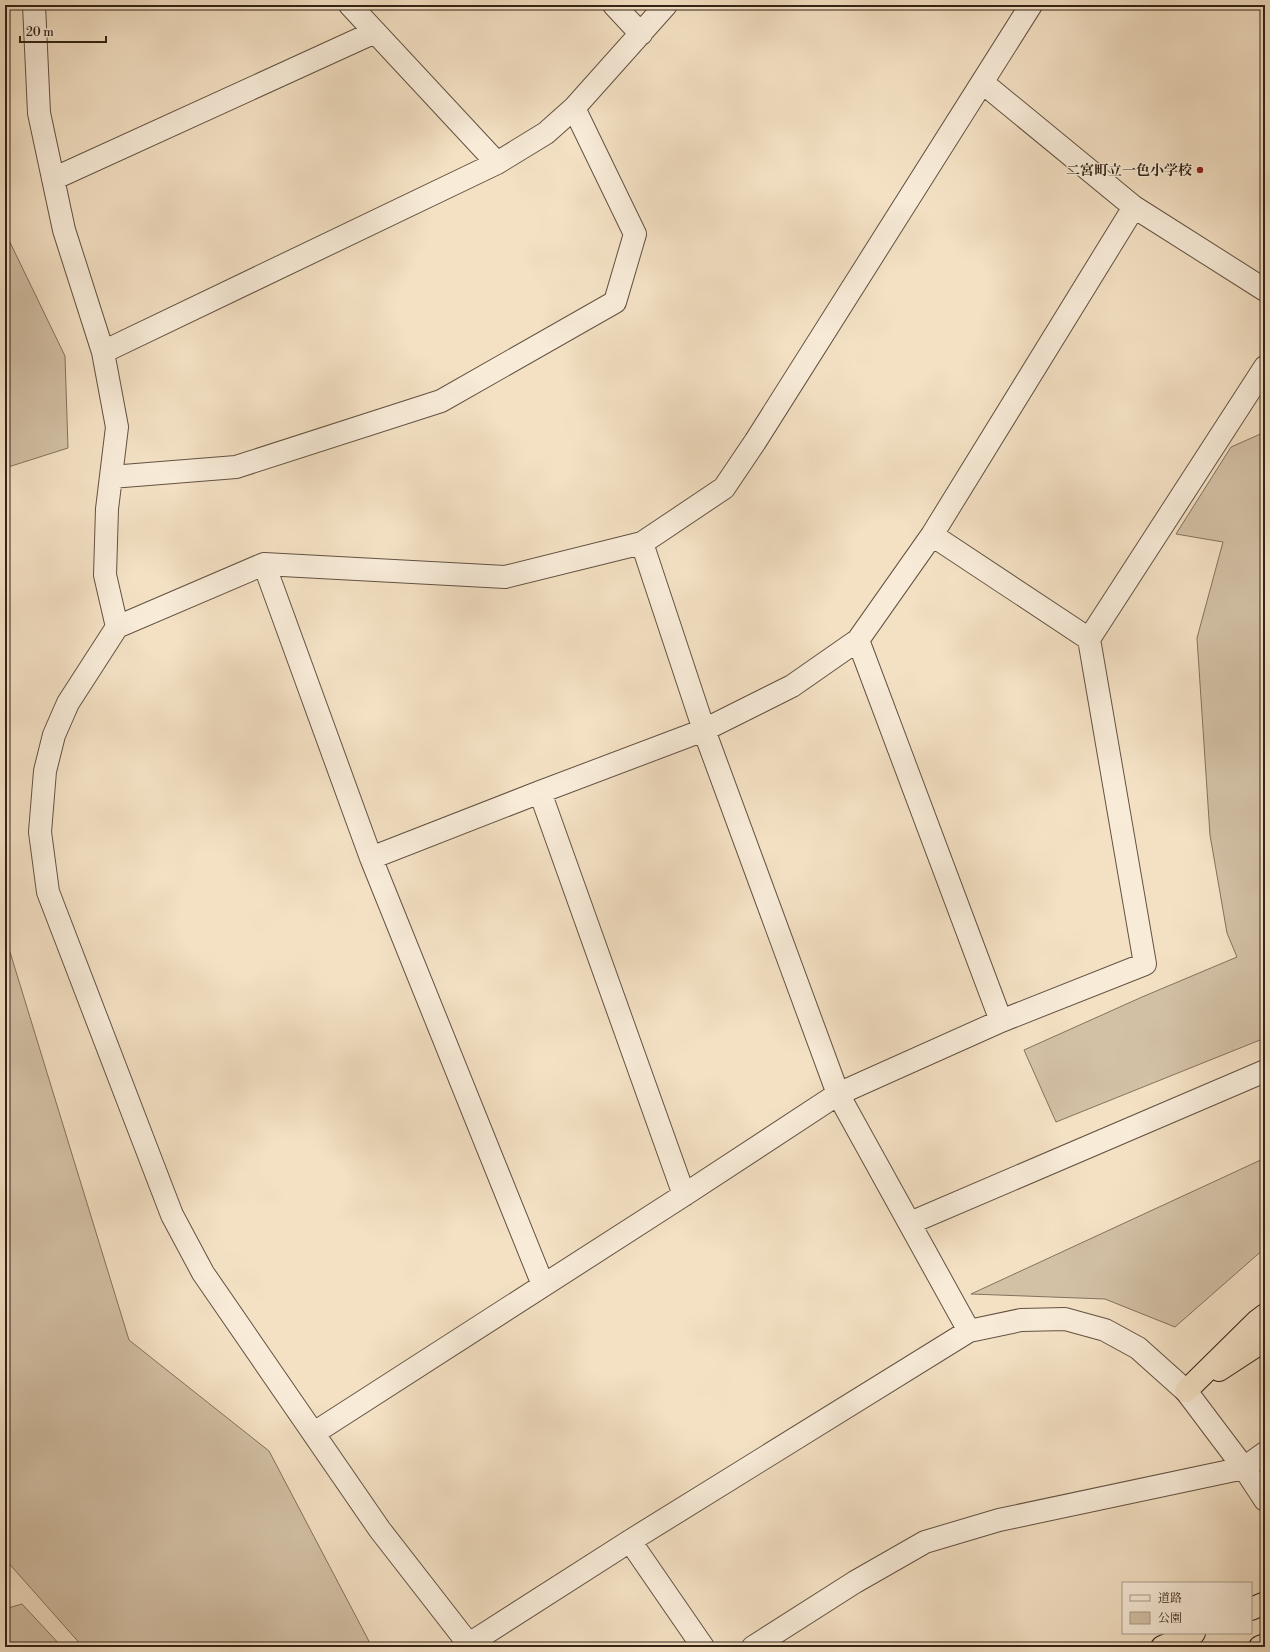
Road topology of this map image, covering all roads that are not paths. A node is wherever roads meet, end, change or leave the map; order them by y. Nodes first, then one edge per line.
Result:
1 (34, 5) edge
2 (350, 5) edge
3 (614, 5) edge
4 (666, 5) edge
5 (1031, 5) edge
6 (375, 32) junction
7 (641, 34) junction
8 (983, 83) junction
9 (574, 108) junction
10 (496, 163) junction
11 (53, 179) junction
12 (1134, 207) junction
13 (1265, 290) edge
14 (102, 352) junction
15 (1265, 366) edge
16 (111, 477) junction
17 (932, 535) junction
18 (642, 543) junction
19 (264, 564) junction
20 (117, 627) junction
21 (1089, 639) junction
22 (858, 640) junction
23 (704, 730) junction
24 (540, 792) junction
25 (371, 858) junction
26 (1001, 1021) junction
27 (1265, 1071) edge
28 (838, 1094) junction
29 (684, 1195) junction
30 (910, 1224) junction
31 (543, 1286) junction
32 (1265, 1315) edge
33 (969, 1331) junction
34 (1265, 1340) edge
35 (1186, 1391) junction
36 (314, 1433) junction
37 (1265, 1454) edge
38 (1244, 1468) junction
39 (1265, 1500) edge
40 (630, 1541) junction
41 (1265, 1603) edge
42 (1252, 1609) edge
43 (1192, 1634) edge
44 (1265, 1645) edge
45 (470, 1646) edge
46 (703, 1647) edge
47 (753, 1647) edge
48 (1162, 1647) edge
49 (1260, 1647) edge

1 - 11 street
2 - 6 street
3 - 7 street
4 - 7 street
5 - 8 street
6 - 10 street
6 - 11 street
7 - 9 street
8 - 12 street
8 - 18 street
9 - 10 street
9 - 16 street
10 - 14 street
11 - 14 street
12 - 13 street
12 - 17 street
14 - 16 street
15 - 21 street
16 - 20 street
17 - 21 street
17 - 22 street
18 - 19 street
18 - 23 street
19 - 20 street
19 - 25 street
20 - 36 street
21 - 26 street
22 - 23 street
22 - 26 street
23 - 24 street
23 - 28 street
24 - 25 street
24 - 29 street
25 - 31 street
26 - 28 street
27 - 30 street
28 - 29 street
28 - 30 street
29 - 31 street
30 - 33 street
31 - 36 street
32 - 35 highway
33 - 35 street
33 - 40 street
34 - 35 highway
35 - 38 street
36 - 45 street
37 - 38 street
38 - 39 street
38 - 47 street
40 - 45 street
40 - 46 street
41 - 42 highway
43 - 48 highway
44 - 49 highway

